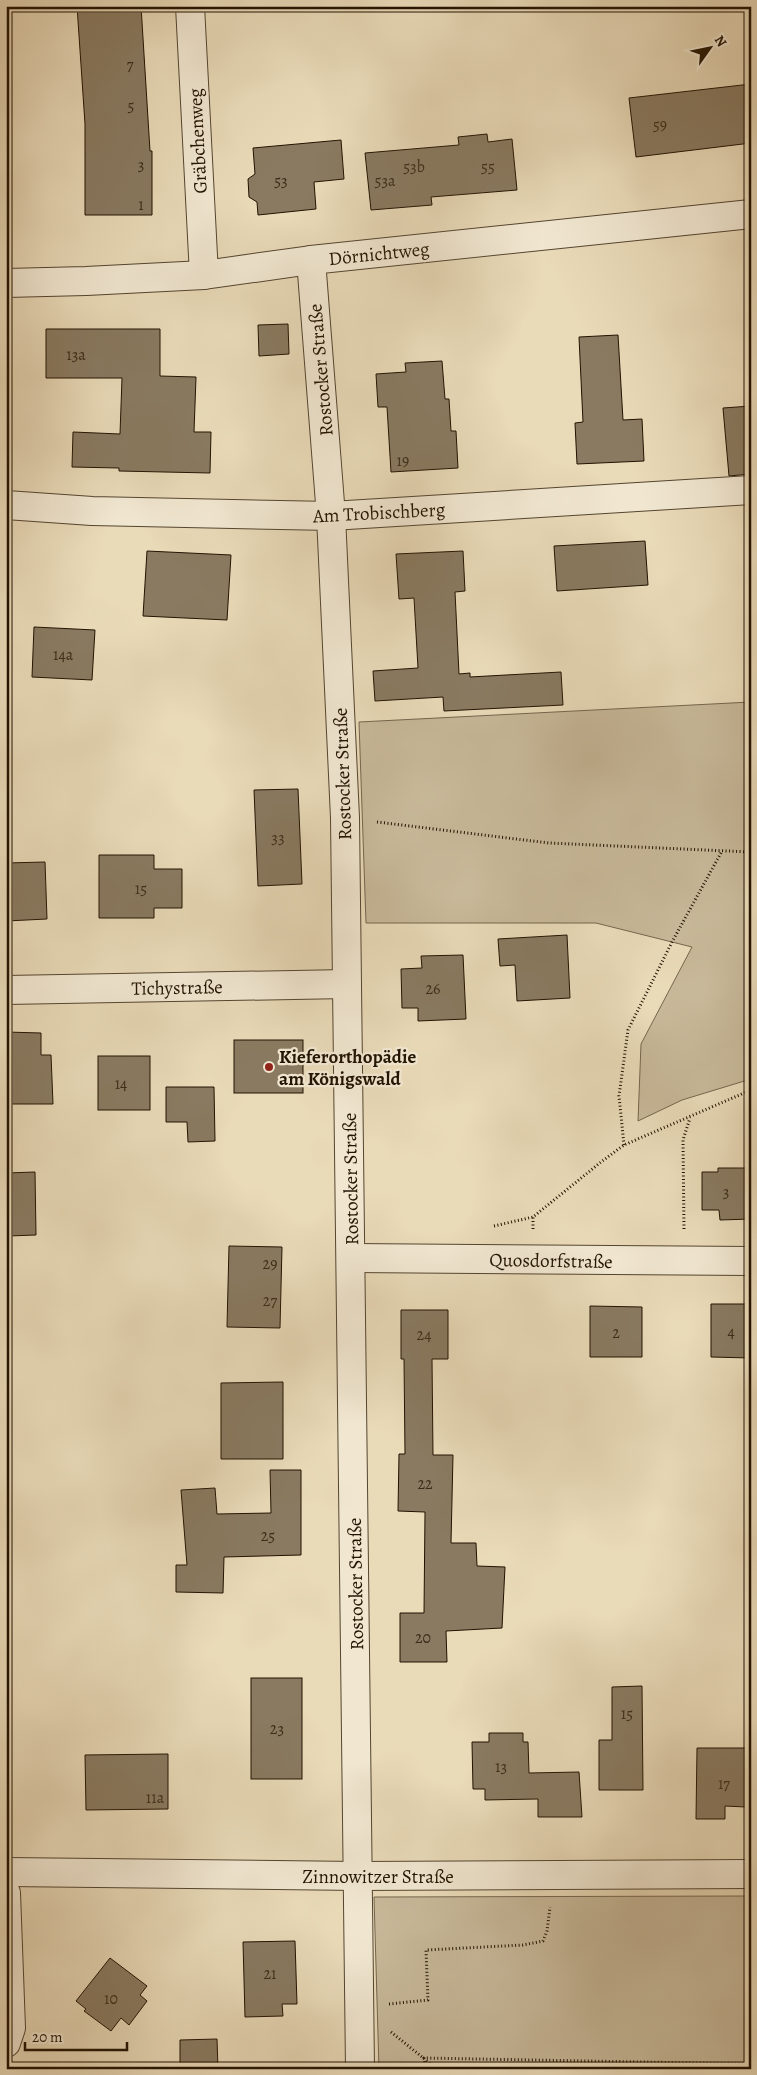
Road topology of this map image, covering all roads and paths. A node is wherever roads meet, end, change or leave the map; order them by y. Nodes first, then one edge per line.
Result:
1 (190, 6) edge
2 (751, 214) edge
3 (311, 260) junction
4 (204, 275) junction
5 (6, 283) edge
6 (751, 490) edge
7 (6, 505) edge
8 (331, 516) junction
9 (345, 818) junction
10 (722, 851) junction
11 (750, 852) edge
12 (347, 984) junction
13 (6, 990) edge
14 (751, 1090) edge
15 (690, 1118) junction
16 (624, 1145) junction
17 (486, 1228) dead end
18 (352, 1258) junction
19 (751, 1261) edge
20 (685, 1262) junction
21 (6, 1872) edge
22 (751, 1874) edge
23 (551, 1875) junction
24 (358, 1876) junction
25 (6, 1893) edge
26 (359, 2006) junction
27 (6, 2043) edge
28 (424, 2058) junction
29 (672, 2062) junction
30 (751, 2064) edge
31 (360, 2069) edge
32 (426, 2069) edge
33 (437, 2069) edge
34 (672, 2069) edge

1 - 4 street, Gräbchenweg
2 - 3 street, Dörnichtweg
3 - 4 street, Dörnichtweg
3 - 8 street, Rostocker Straße
4 - 5 street, Dörnichtweg
6 - 8 street, Am Trobischberg
7 - 8 street, Am Trobischberg
8 - 9 street, Rostocker Straße
9 - 10 path
9 - 12 street, Rostocker Straße
10 - 11 path
10 - 16 path
12 - 13 street, Tichystraße
12 - 18 street, Rostocker Straße
14 - 15 path
15 - 16 path
15 - 20 path
16 - 17 path
18 - 20 street, Quosdorfstraße
18 - 24 street, Rostocker Straße
19 - 20 street, Quosdorfstraße
21 - 24 street, Zinnowitzer Straße
22 - 23 street, Zinnowitzer Straße
23 - 24 street, Zinnowitzer Straße
23 - 26 path
24 - 26 street, Rostocker Straße
25 - 27 street
26 - 28 path
26 - 31 street, Rostocker Straße
28 - 29 path
28 - 32 path
28 - 33 path
29 - 30 path
29 - 34 path

